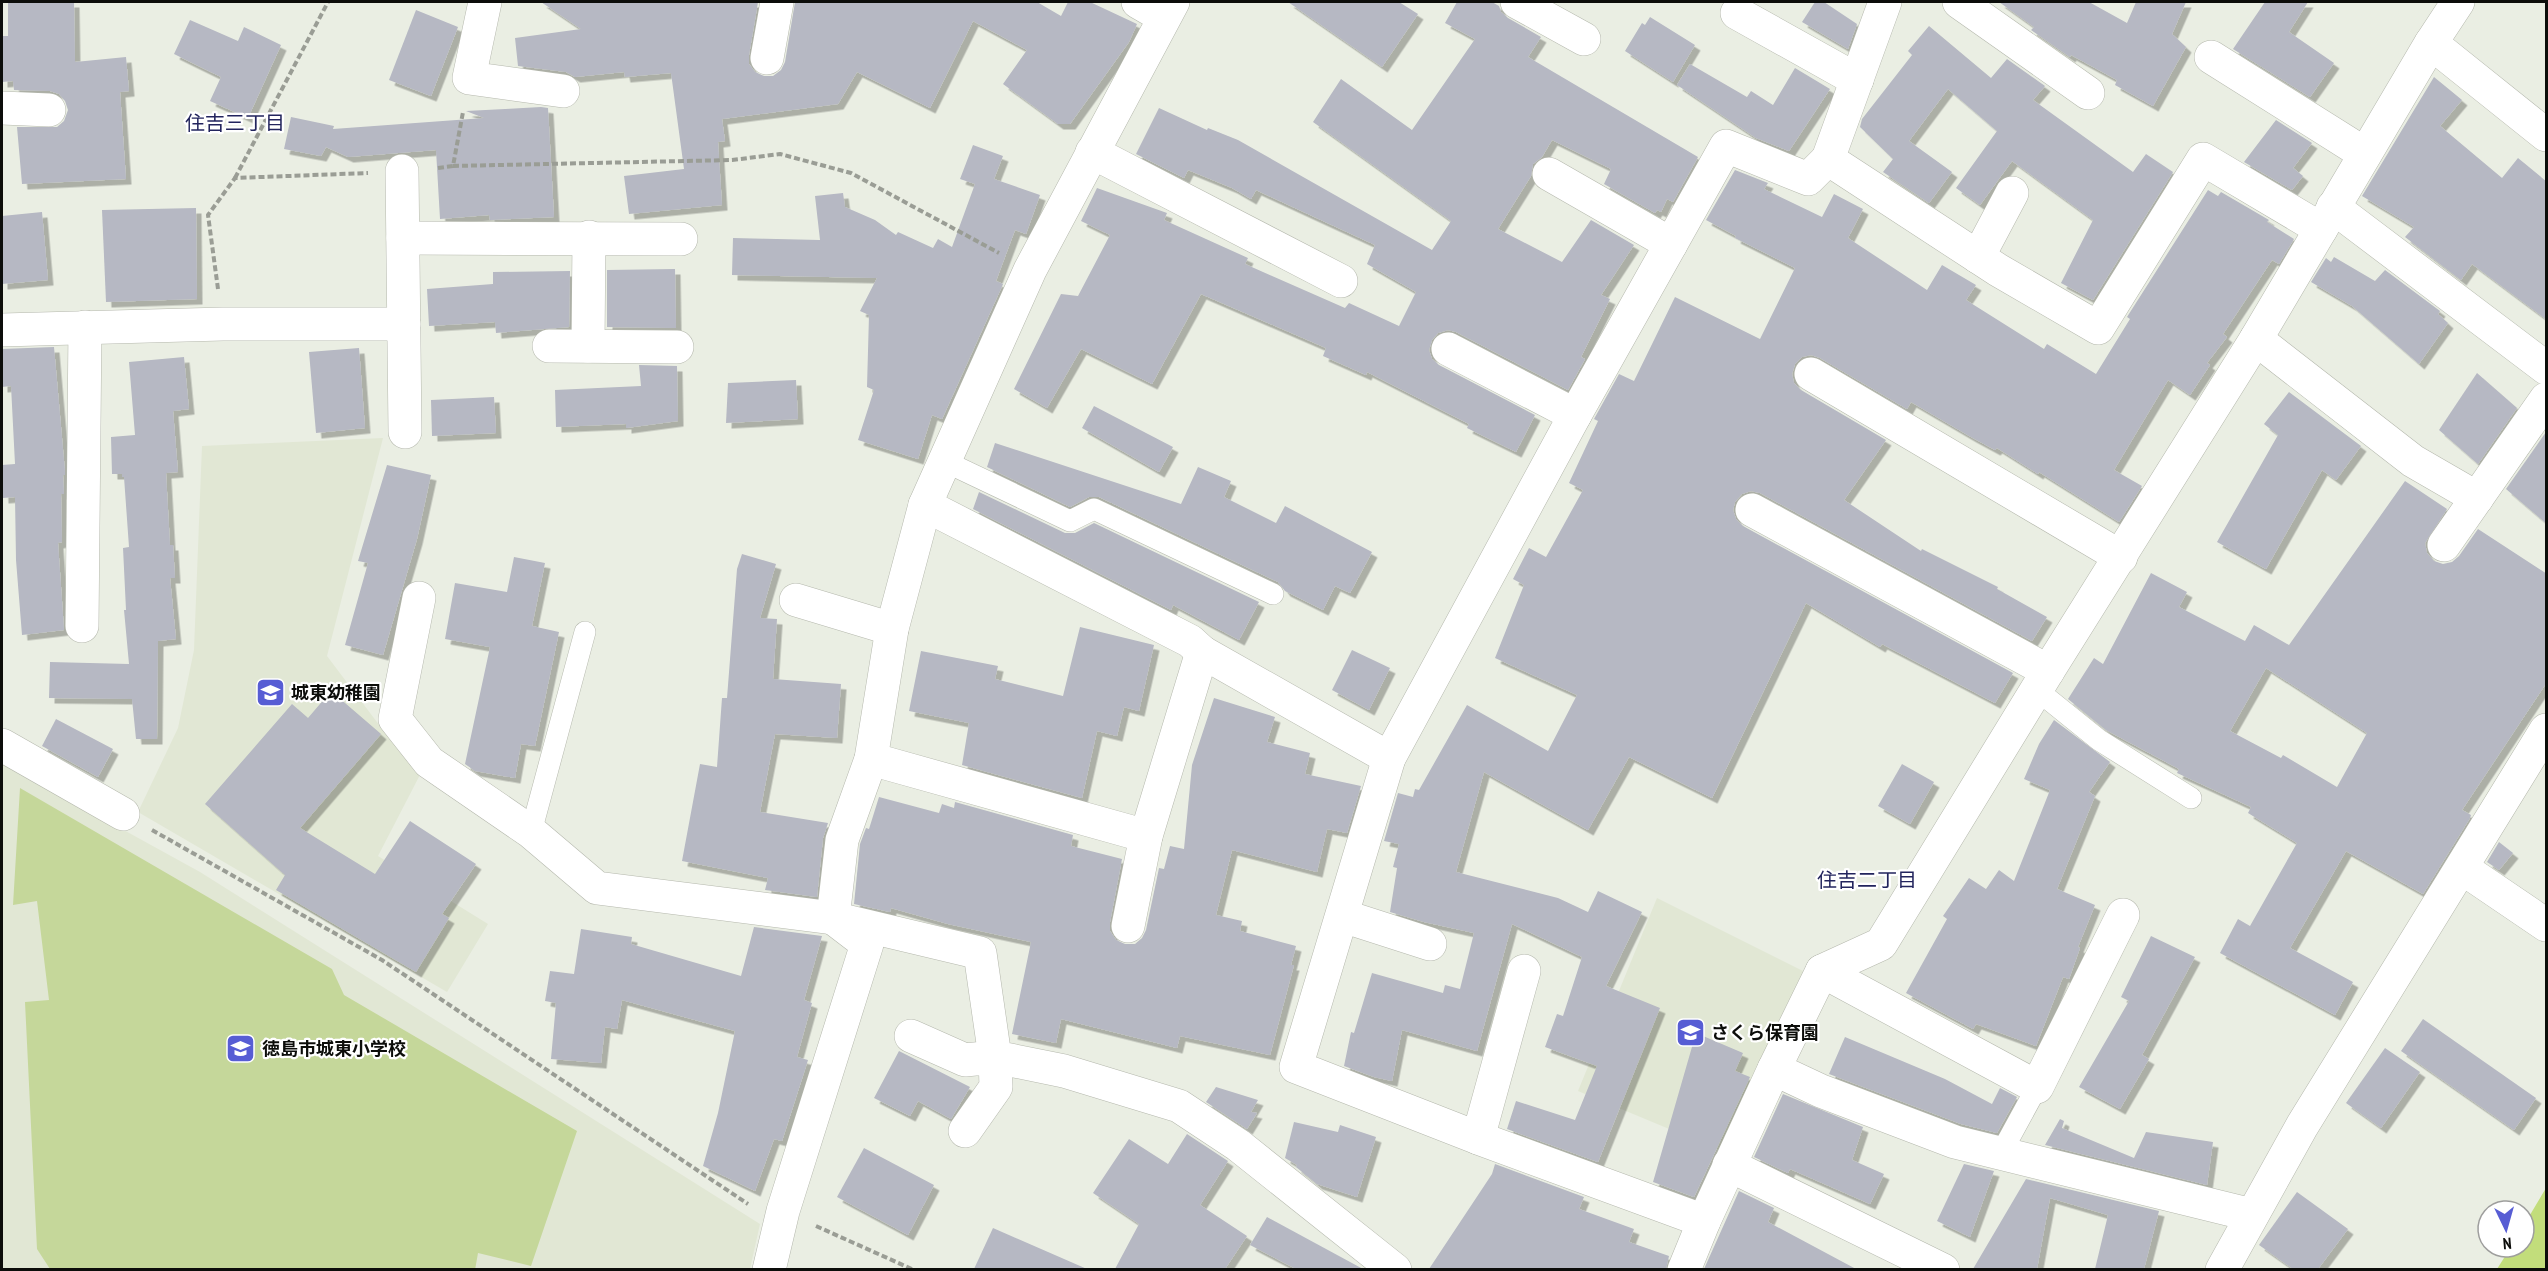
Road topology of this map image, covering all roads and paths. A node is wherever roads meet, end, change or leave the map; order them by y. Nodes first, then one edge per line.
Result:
1 (328, 2) edge
2 (485, 2) edge
3 (777, 2) edge
4 (1517, 2) edge
5 (1885, 2) edge
6 (1959, 2) edge
7 (2458, 2) edge
8 (1159, 7) edge
9 (1737, 12) dead end
10 (1584, 39) dead end
11 (2431, 43) junction
12 (2211, 57) dead end
13 (766, 58) dead end
14 (469, 78) junction
15 (1857, 80) junction
16 (563, 91) dead end
17 (2088, 93) dead end
18 (2, 108) edge
19 (49, 110) dead end
20 (2547, 135) edge
21 (1092, 152) junction
22 (2365, 154) junction
23 (1828, 159) junction
24 (453, 166) junction
25 (402, 171) junction
26 (1548, 174) dead end
27 (235, 178) junction
28 (2012, 193) dead end
29 (2327, 218) junction
30 (589, 237) junction
31 (403, 238) junction
32 (681, 239) dead end
33 (1671, 244) junction
34 (1978, 257) junction
35 (1030, 270) junction
36 (1341, 281) dead end
37 (223, 324) junction
38 (404, 324) junction
39 (85, 327) junction
40 (2, 330) edge
41 (2256, 339) junction
42 (549, 346) dead end
43 (588, 346) junction
44 (677, 347) dead end
45 (1448, 349) dead end
46 (2547, 368) edge
47 (1811, 374) dead end
48 (2547, 399) edge
49 (1575, 415) junction
50 (405, 432) dead end
51 (944, 462) junction
52 (2477, 498) junction
53 (925, 505) junction
54 (1752, 510) dead end
55 (2444, 545) dead end
56 (2121, 557) junction
57 (1273, 594) dead end
58 (419, 598) dead end
59 (796, 600) dead end
60 (82, 626) dead end
61 (892, 629) junction
62 (585, 632) dead end
63 (1202, 652) junction
64 (2043, 681) junction
65 (2547, 730) edge
66 (2, 738) edge
67 (1389, 758) junction
68 (871, 759) junction
69 (2191, 798) dead end
70 (123, 814) joint
71 (531, 832) junction
72 (1146, 836) junction
73 (2462, 868) junction
74 (2123, 915) dead end
75 (1343, 916) junction
76 (833, 918) junction
77 (1128, 926) dead end
78 (2547, 926) edge
79 (1430, 944) dead end
80 (1524, 971) dead end
81 (1822, 971) junction
82 (911, 1036) dead end
83 (995, 1057) junction
84 (1774, 1069) junction
85 (2037, 1087) junction
86 (964, 1131) dead end
87 (1478, 1138) junction
88 (2001, 1153) junction
89 (1729, 1165) junction
90 (2252, 1215) junction
91 (782, 1216) junction
92 (1704, 1221) junction
93 (769, 1269) edge
94 (914, 1269) edge
95 (1395, 1269) edge
96 (1684, 1269) edge
97 (1943, 1269) edge
98 (2222, 1269) edge

1 - 27 path
2 - 14 street
3 - 13 street
4 - 10 street
5 - 15 street
6 - 17 street
7 - 11 street
8 - 21 street
9 - 15 street
11 - 20 street
11 - 22 street
12 - 22 street
14 - 16 street
14 - 24 path
15 - 23 street
18 - 19 street
21 - 35 street
21 - 36 street
22 - 29 street
23 - 33 street
23 - 34 street
24 - 25 path
24 - 35 path
25 - 27 path
25 - 31 street
26 - 33 street
27 - 37 path
28 - 34 street
29 - 34 street
29 - 41 street
29 - 46 street
30 - 31 street
30 - 32 street
30 - 43 street
31 - 38 street
33 - 49 street
35 - 51 street
37 - 38 street
37 - 39 street
38 - 50 street
39 - 40 street
39 - 60 street
41 - 52 street
41 - 56 street
42 - 43 street
43 - 44 street
45 - 49 street
47 - 56 street
48 - 52 street
49 - 67 street
51 - 53 street
51 - 57 lane
52 - 55 street
53 - 61 street
53 - 63 street
54 - 64 street
56 - 64 street
58 - 71 street
59 - 61 street
61 - 68 street
62 - 71 lane
63 - 67 street
63 - 72 street
64 - 69 lane
64 - 81 street
65 - 73 street
66 - 70 street
67 - 75 street
68 - 72 street
68 - 76 street
70 - 91 path
71 - 76 street
72 - 77 street
73 - 78 street
73 - 90 street
74 - 85 street
75 - 79 street
75 - 87 street
76 - 83 street
76 - 91 street
80 - 87 street
81 - 84 street
81 - 85 street
82 - 83 street
83 - 86 street
83 - 95 street
84 - 88 street
84 - 89 street
85 - 88 lane
87 - 92 street
88 - 90 street
89 - 92 street
89 - 97 street
90 - 98 street
91 - 93 street
91 - 94 path
92 - 96 street

